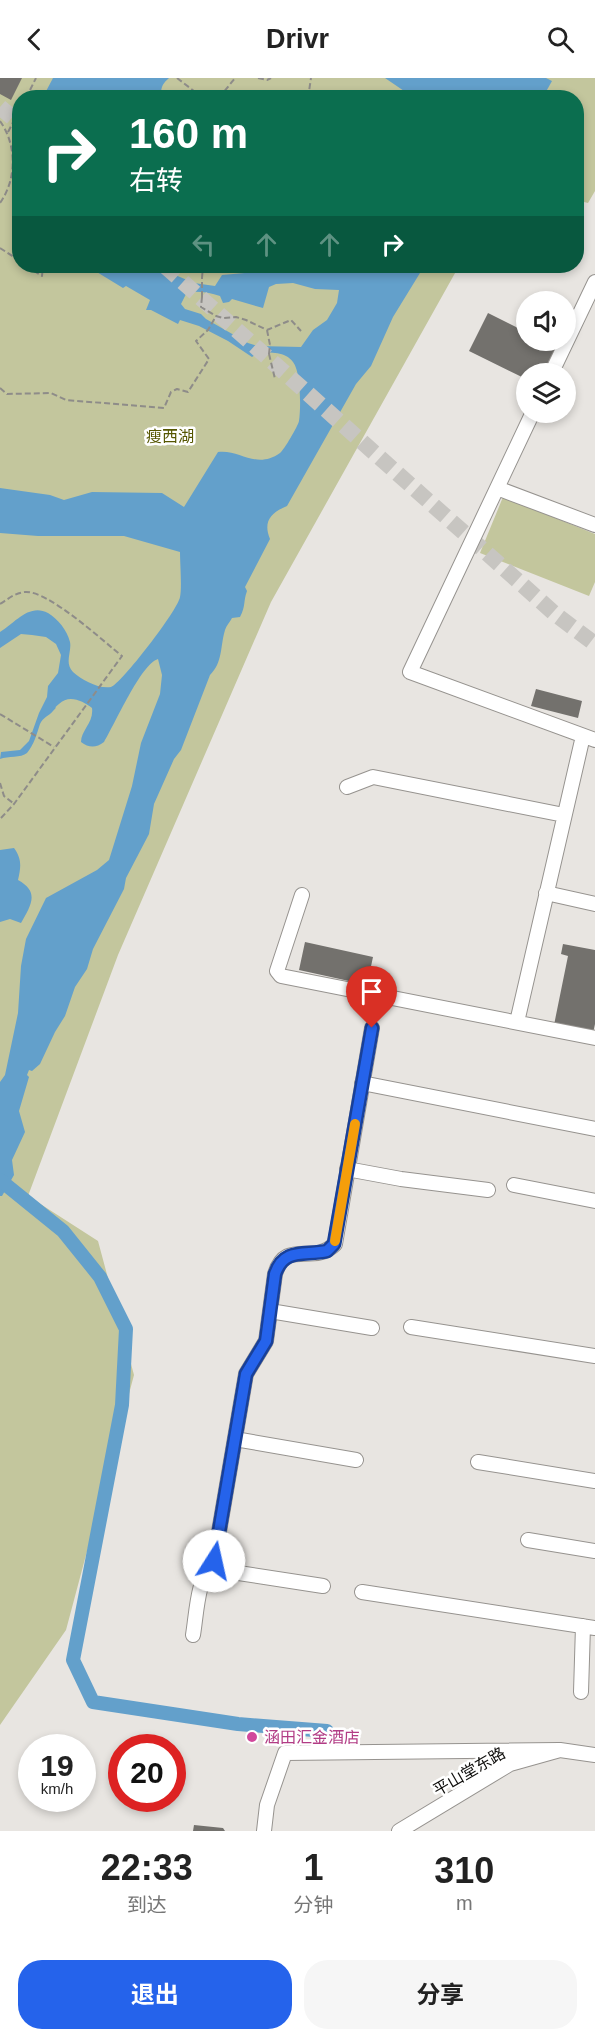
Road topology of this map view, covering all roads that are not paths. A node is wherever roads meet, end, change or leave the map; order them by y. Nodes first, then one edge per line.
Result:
1 (595, 282) edge
2 (556, 363) edge
3 (528, 423) edge
4 (497, 488) junction
5 (595, 525) edge
6 (589, 738) edge
7 (347, 787) dead end
8 (564, 815) junction
9 (546, 894) junction
10 (302, 895) dead end
11 (595, 904) edge
12 (517, 1022) junction
13 (372, 1028) dead end
14 (595, 1038) edge
15 (362, 1083) junction
16 (595, 1130) edge
17 (347, 1169) junction
18 (514, 1185) dead end
19 (488, 1190) dead end
20 (595, 1201) edge
21 (270, 1311) junction
22 (411, 1327) dead end
23 (372, 1328) dead end
24 (595, 1356) edge
25 (235, 1439) junction
26 (356, 1460) dead end
27 (478, 1462) dead end
28 (595, 1481) edge
29 (528, 1540) dead end
30 (595, 1551) edge
31 (214, 1561) junction
32 (323, 1586) dead end
33 (362, 1592) dead end
34 (589, 1627) edge
35 (193, 1635) dead end
36 (581, 1692) dead end
37 (560, 1750) junction
38 (595, 1755) edge
39 (264, 1831) edge
40 (399, 1831) edge

1 - 2 street
3 - 4 street
4 - 5 street
4 - 6 street
6 - 8 street
7 - 8 street
8 - 9 street
9 - 11 street
9 - 12 street
10 - 12 street
12 - 14 street
13 - 15 street
15 - 16 street
15 - 17 street
17 - 19 street
17 - 21 street
18 - 20 street
21 - 23 street
21 - 25 street
22 - 24 street
25 - 26 street
25 - 31 street
27 - 28 street
29 - 30 street
31 - 32 street
31 - 35 street
33 - 34 street
34 - 36 street
37 - 38 street, 平山堂东路
37 - 39 street
37 - 40 street, 平山堂东路

